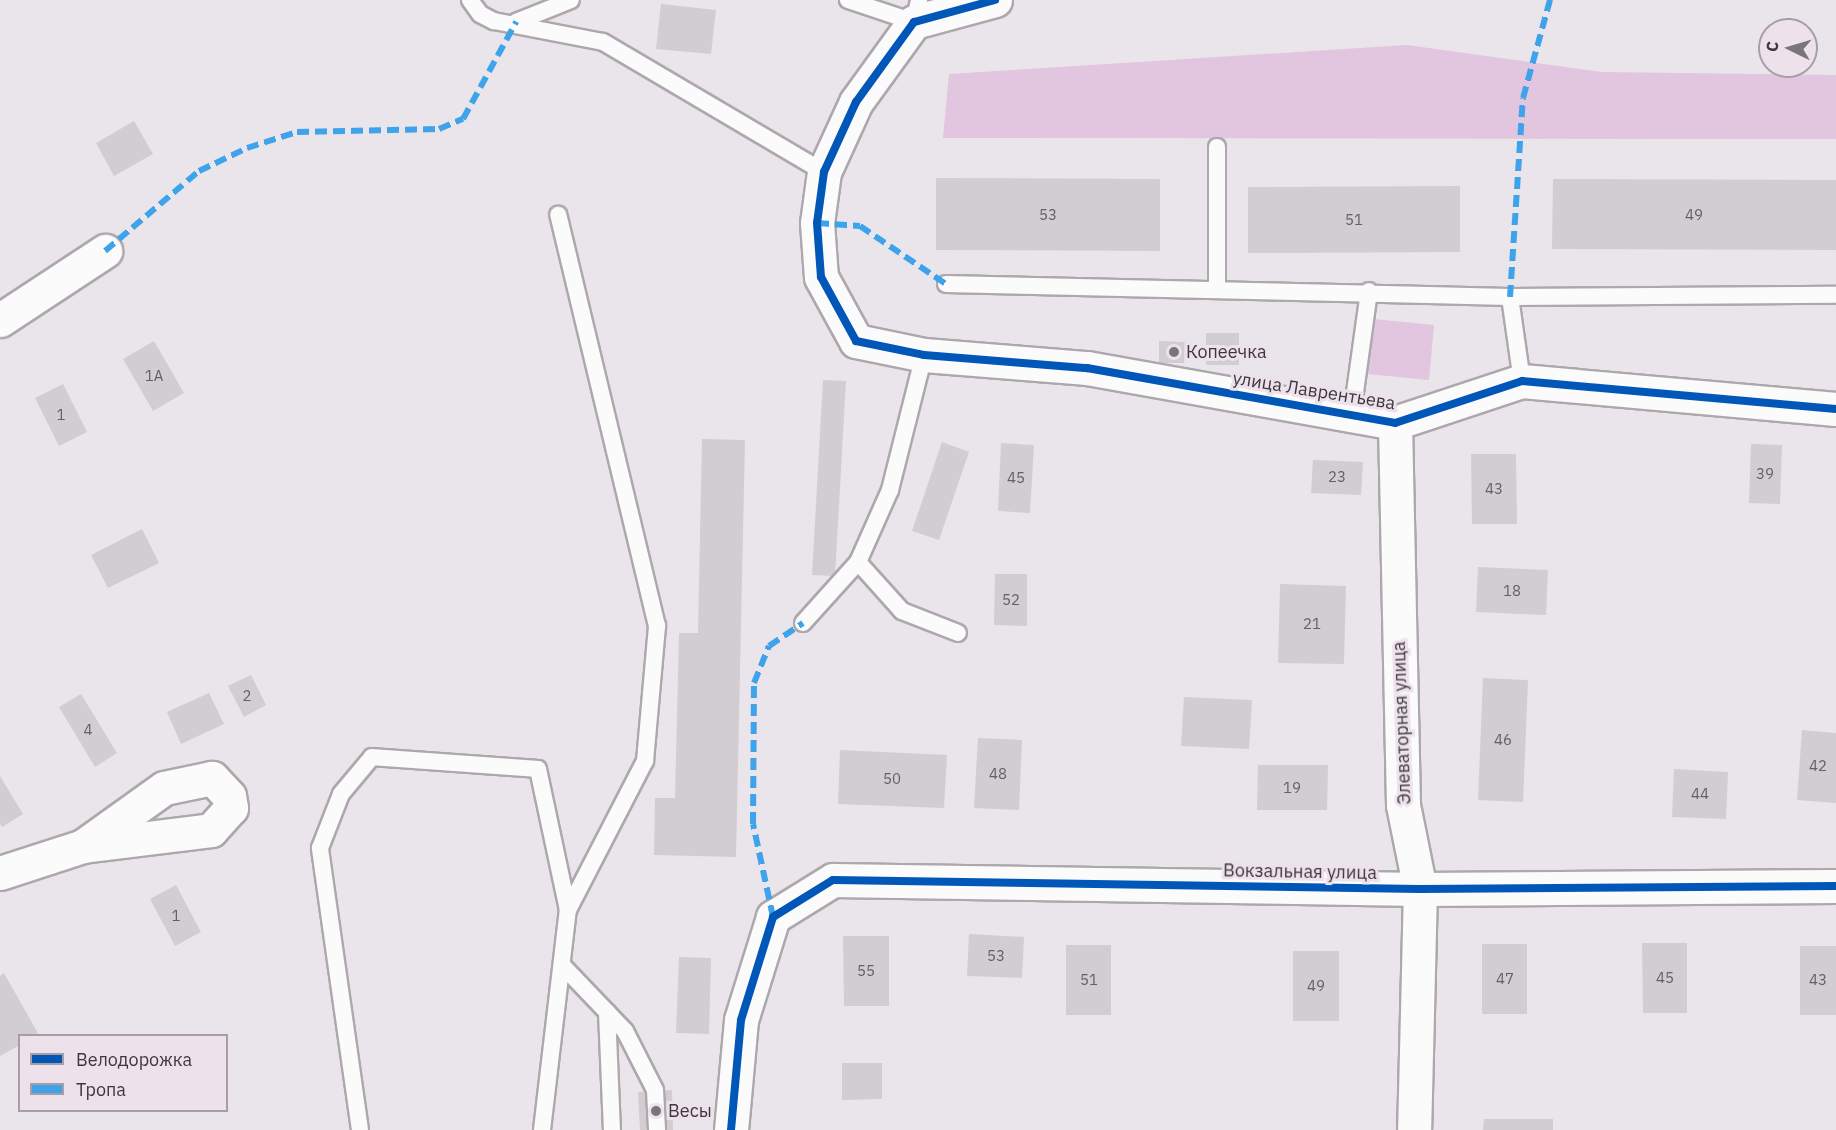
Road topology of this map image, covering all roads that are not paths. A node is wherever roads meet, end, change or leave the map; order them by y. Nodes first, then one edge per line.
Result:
1 (470, 0) edge
2 (571, 0) edge
3 (848, 0) edge
4 (995, 0) edge
5 (917, 11) edge
6 (516, 22) junction
7 (1217, 147) dead end
8 (824, 172) junction
9 (558, 215) dead end
10 (105, 251) dead end
11 (946, 284) dead end
12 (1217, 290) junction
13 (1369, 291) junction
14 (1836, 296) edge
15 (1510, 297) junction
16 (0, 320) edge
17 (924, 355) junction
18 (1522, 381) junction
19 (1836, 409) edge
20 (1352, 414) junction
21 (1395, 423) junction
22 (858, 562) junction
23 (803, 623) dead end
24 (958, 633) dead end
25 (83, 846) dead end
26 (0, 873) edge
27 (1836, 886) edge
28 (1420, 889) junction
29 (568, 910) junction
30 (562, 965) junction
31 (607, 1012) junction
32 (360, 1130) edge
33 (542, 1130) edge
34 (612, 1130) edge
35 (657, 1130) edge
36 (731, 1130) edge
37 (1414, 1130) edge

1 - 6 lane
2 - 6 lane
3 - 5 lane
4 - 5 street
5 - 8 street
6 - 8 lane
7 - 12 lane
8 - 17 street, улица Лаврентьева
9 - 29 lane
10 - 16 street
11 - 12 lane
12 - 13 lane
13 - 15 lane
13 - 20 lane
14 - 15 lane
15 - 18 lane
17 - 20 street, улица Лаврентьева
17 - 22 lane
18 - 19 street, улица Лаврентьева
18 - 21 street, улица Лаврентьева
20 - 21 street, улица Лаврентьева
21 - 28 street, Элеваторная улица
22 - 23 lane
22 - 24 lane
25 - 26 street
27 - 28 street, Вокзальная улица
28 - 36 street, Вокзальная улица
28 - 37 street, Элеваторная улица
29 - 30 lane
29 - 32 lane
30 - 31 lane
30 - 33 lane
31 - 34 lane
31 - 35 lane

